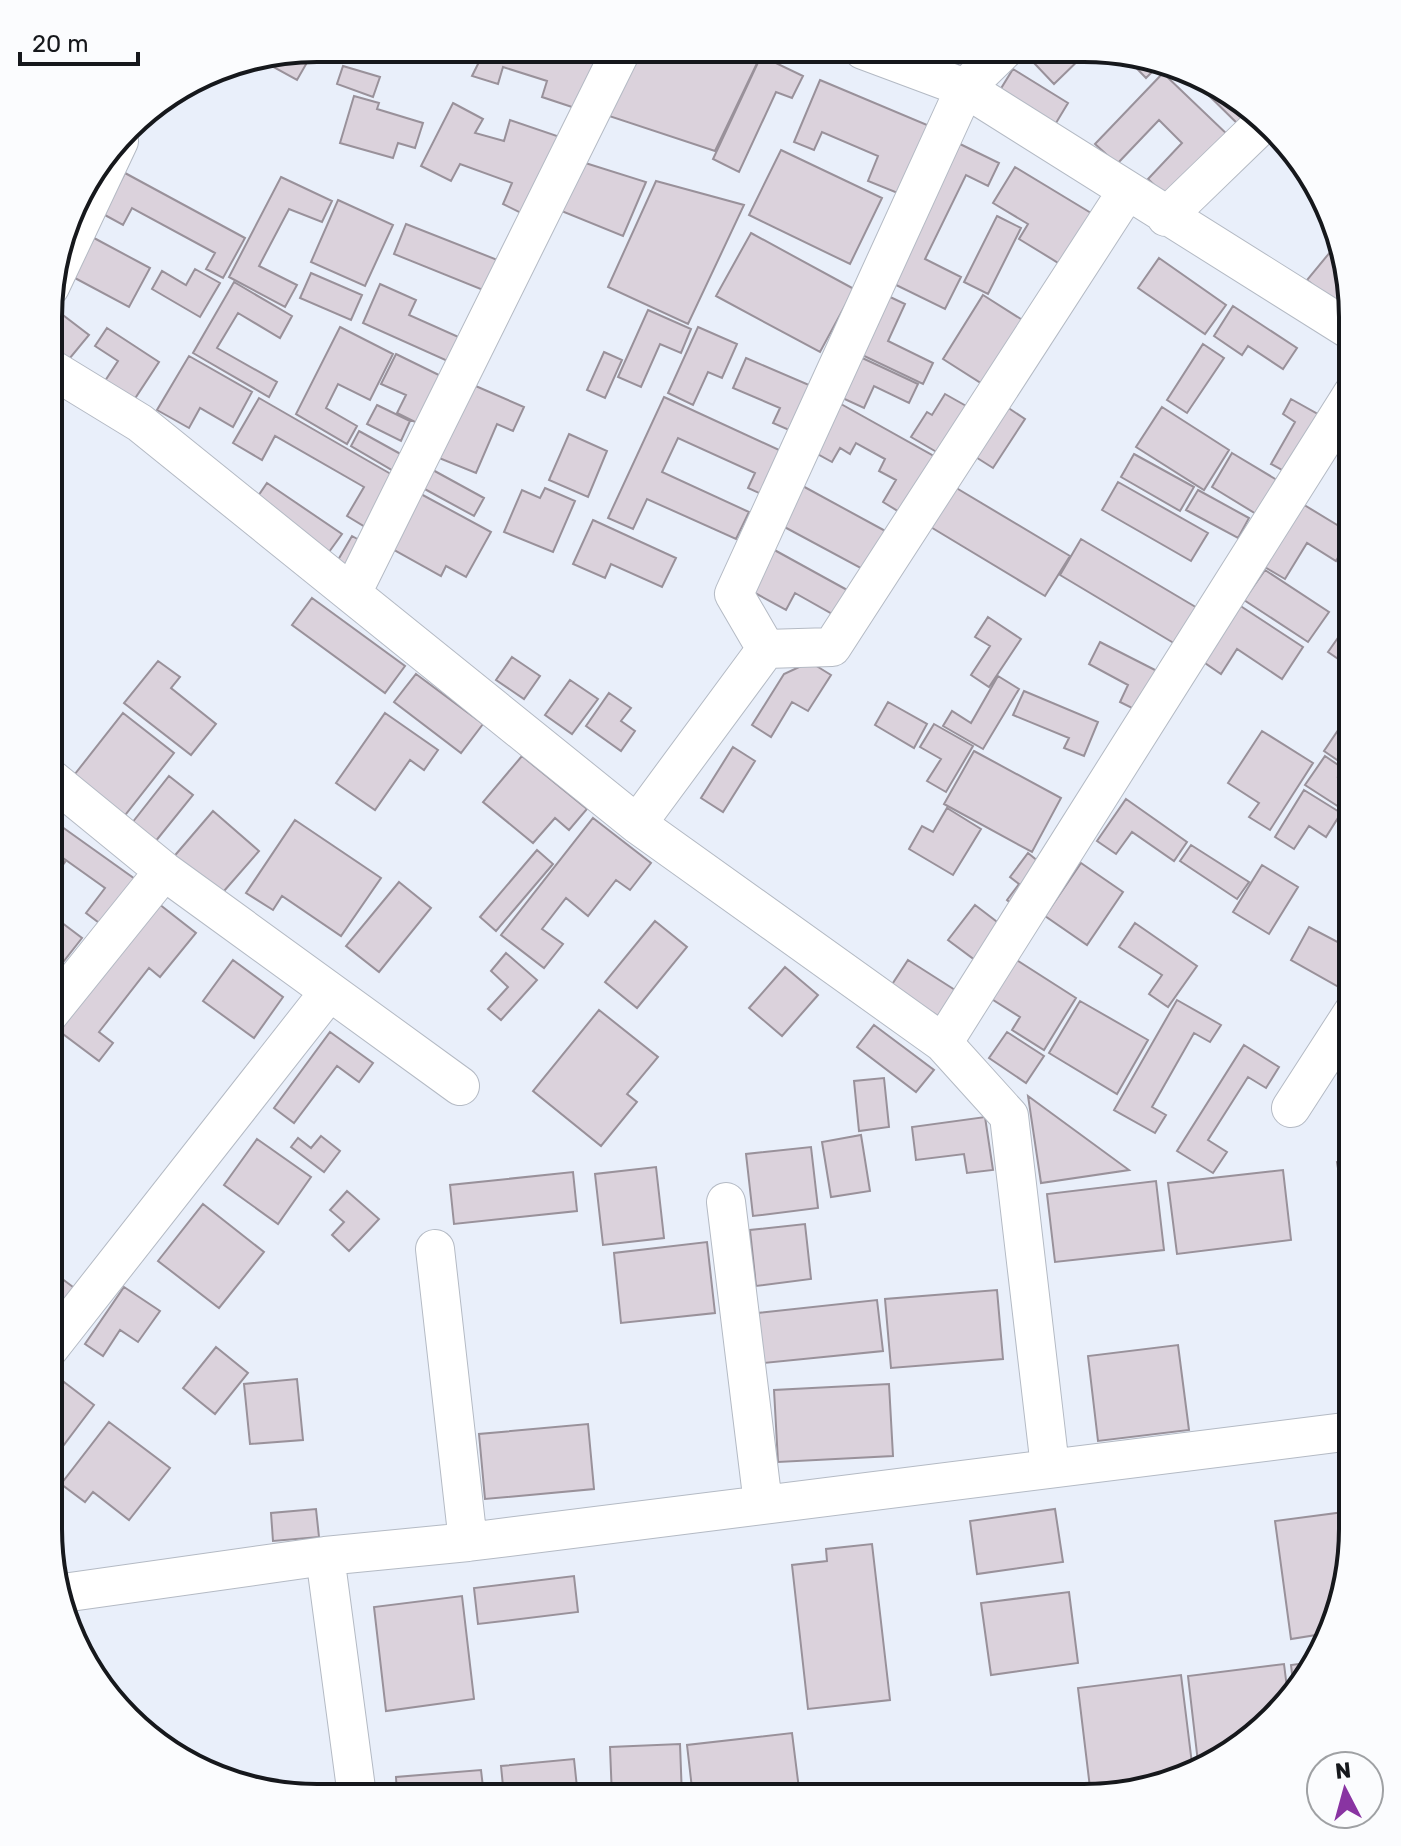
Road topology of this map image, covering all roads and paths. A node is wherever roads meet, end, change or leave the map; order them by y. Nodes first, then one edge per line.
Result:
1 (616, 62) edge
2 (895, 62) edge
3 (992, 62) edge
4 (965, 88) junction
5 (1256, 129) edge
6 (1127, 191) junction
7 (93, 196) edge
8 (1166, 217) junction
9 (79, 225) edge
10 (1339, 323) edge
11 (62, 375) edge
12 (1339, 415) edge
13 (353, 591) junction
14 (766, 649) junction
15 (62, 788) edge
16 (637, 824) junction
17 (164, 871) junction
18 (329, 992) junction
19 (62, 998) edge
20 (1338, 1035) edge
21 (943, 1043) junction
22 (460, 1086) dead end
23 (1291, 1108) dead end
24 (726, 1202) dead end
25 (435, 1249) dead end
26 (62, 1332) edge
27 (1338, 1433) edge
28 (1050, 1467) junction
29 (763, 1504) junction
30 (468, 1542) junction
31 (325, 1556) junction
32 (71, 1592) edge
33 (355, 1784) edge

1 - 13 street
2 - 4 street
3 - 4 street
4 - 6 street
4 - 14 street
5 - 8 street
6 - 8 street
6 - 14 street
7 - 9 street
8 - 10 street
11 - 13 street
12 - 21 street
13 - 16 street
14 - 16 street
15 - 17 street
16 - 21 street
17 - 18 street
17 - 19 street
18 - 22 street
18 - 26 street
20 - 23 street
21 - 28 street
24 - 29 street
25 - 30 street
27 - 28 street
28 - 29 street
29 - 30 street
30 - 31 street
31 - 32 street
31 - 33 street

